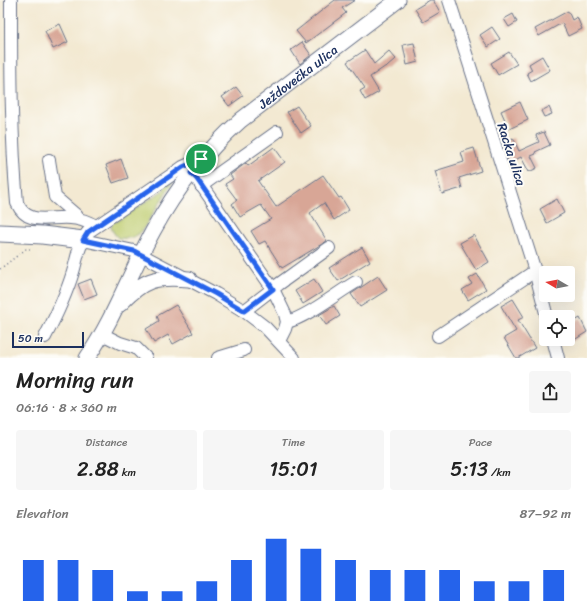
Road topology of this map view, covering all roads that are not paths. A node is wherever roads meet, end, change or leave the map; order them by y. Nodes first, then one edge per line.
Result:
1 (11, 0) edge
2 (398, 0) edge
3 (448, 0) edge
4 (277, 132) dead end
5 (201, 159) junction
6 (49, 160) dead end
7 (191, 173) junction
8 (201, 186) junction
9 (78, 218) junction
10 (96, 226) junction
11 (0, 233) edge
12 (83, 240) junction
13 (329, 248) dead end
14 (141, 254) junction
15 (535, 271) junction
16 (189, 279) junction
17 (356, 282) dead end
18 (273, 289) junction
19 (545, 310) edge
20 (244, 311) junction
21 (112, 314) junction
22 (287, 322) junction
23 (102, 334) junction
24 (438, 336) dead end
25 (45, 337) dead end
26 (279, 341) junction
27 (555, 346) edge
28 (244, 350) dead end
29 (87, 358) edge
30 (146, 358) edge
31 (218, 358) edge
32 (294, 358) edge
33 (558, 358) edge

1 - 9 street
2 - 5 main road, Ježdovečka ulica
3 - 15 street, Racka ulica
4 - 8 street
5 - 7 main road, Ježdovečka ulica
5 - 10 street, Ježdovečka ulica
6 - 9 street
7 - 8 street
7 - 14 main road, Ježdovečka ulica
8 - 18 street
9 - 10 street
10 - 12 street, Ježdovečka ulica
11 - 12 highway
12 - 14 street
12 - 25 street
13 - 18 street
14 - 16 street
14 - 21 main road, Ježdovečka ulica
15 - 19 street, Racka ulica
15 - 24 street
16 - 20 street
16 - 21 main road
17 - 22 street
18 - 20 street
18 - 22 street
20 - 26 street
21 - 23 main road, Ježdovečka ulica
22 - 26 street
23 - 29 main road, Ježdovečka ulica
23 - 30 street
26 - 32 street
27 - 33 street
28 - 31 street

